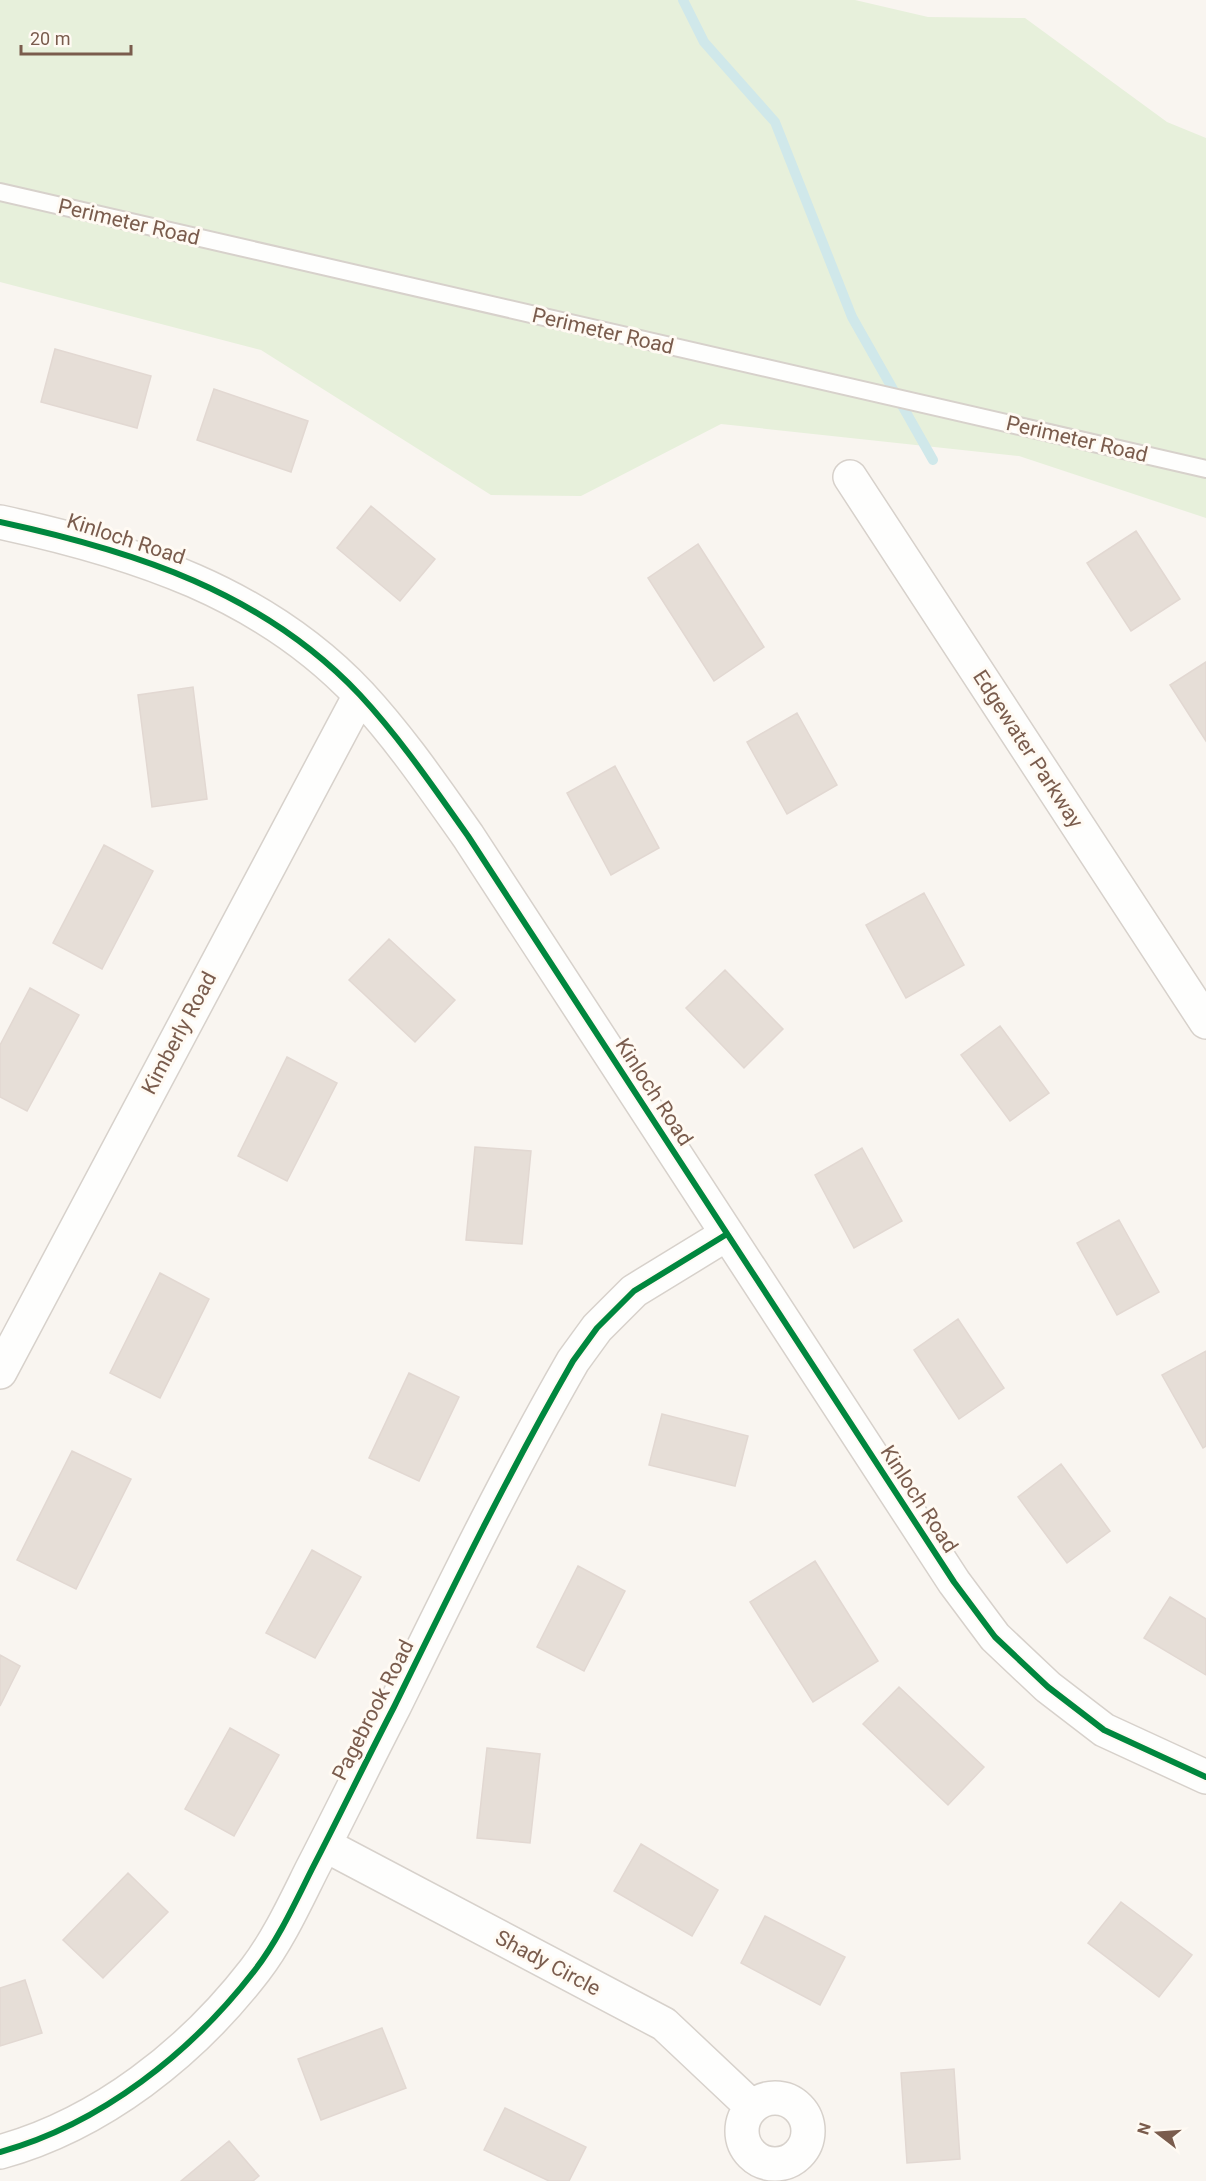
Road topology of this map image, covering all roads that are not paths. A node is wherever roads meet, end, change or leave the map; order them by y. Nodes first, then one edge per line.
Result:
1 (0, 192) edge
2 (1206, 469) edge
3 (850, 477) dead end
4 (0, 522) edge
5 (360, 695) junction
6 (1206, 1022) edge
7 (727, 1234) junction
8 (0, 1372) edge
9 (1206, 1777) edge
10 (324, 1845) junction
11 (752, 2107) dead end
12 (0, 2152) edge

1 - 2 lane, Perimeter Road
3 - 6 street, Edgewater Parkway
4 - 5 street, Kinloch Road
5 - 7 street, Kinloch Road
5 - 8 street, Kimberly Road
7 - 9 street, Kinloch Road
7 - 10 street, Pagebrook Road
10 - 11 street, Shady Circle
10 - 12 street, Pagebrook Road

